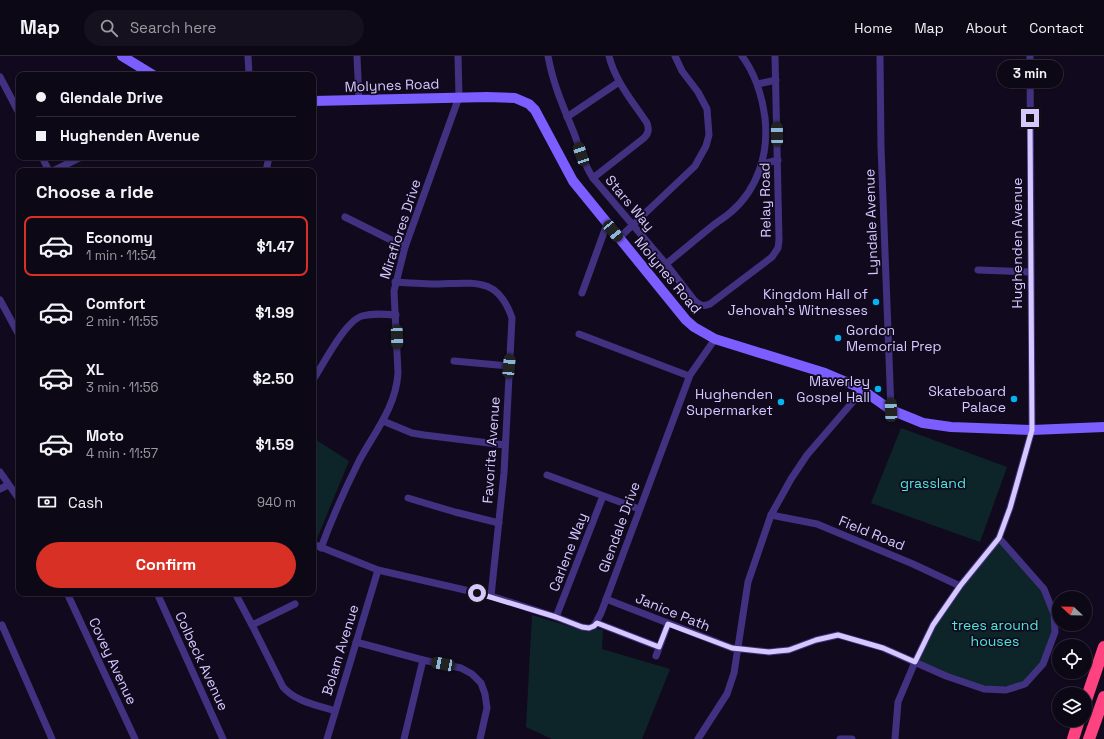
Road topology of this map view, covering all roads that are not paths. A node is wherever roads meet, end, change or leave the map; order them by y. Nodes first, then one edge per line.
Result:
1 (122, 56) edge
2 (248, 56) edge
3 (357, 56) edge
4 (458, 56) edge
5 (548, 56) edge
6 (609, 56) edge
7 (675, 56) edge
8 (742, 56) edge
9 (775, 56) edge
10 (880, 56) edge
11 (1030, 56) edge
12 (148, 72) edge
13 (249, 72) edge
14 (0, 76) edge
15 (776, 80) junction
16 (619, 82) junction
17 (758, 84) junction
18 (459, 97) junction
19 (359, 100) junction
20 (316, 101) edge
21 (16, 107) edge
22 (567, 117) junction
23 (75, 160) edge
24 (778, 160) junction
25 (762, 164) junction
26 (59, 168) edge
27 (593, 178) junction
28 (345, 217) dead end
29 (607, 224) junction
30 (632, 226) junction
31 (619, 238) junction
32 (405, 247) junction
33 (666, 264) junction
34 (978, 270) dead end
35 (1030, 272) junction
36 (395, 282) junction
37 (582, 293) dead end
38 (0, 300) edge
39 (702, 306) joint
40 (396, 315) junction
41 (16, 329) edge
42 (579, 334) dead end
43 (715, 340) junction
44 (454, 361) dead end
45 (509, 366) junction
46 (316, 375) edge
47 (689, 376) junction
48 (862, 390) junction
49 (891, 410) junction
50 (382, 421) junction
51 (1104, 427) edge
52 (1032, 430) junction
53 (505, 445) junction
54 (0, 472) edge
55 (548, 475) dead end
56 (8, 485) junction
57 (0, 489) edge
58 (16, 495) edge
59 (602, 496) junction
60 (408, 498) dead end
61 (639, 509) junction
62 (771, 515) junction
63 (499, 523) junction
64 (999, 538) junction
65 (316, 546) edge
66 (321, 548) junction
67 (378, 570) junction
68 (960, 586) junction
69 (68, 596) edge
70 (158, 596) edge
71 (237, 596) edge
72 (491, 596) junction
73 (606, 599) junction
74 (294, 604) dead end
75 (556, 617) junction
76 (597, 623) junction
77 (1, 624) edge
78 (668, 624) junction
79 (252, 625) junction
80 (356, 642) junction
81 (659, 647) junction
82 (1104, 647) edge
83 (734, 648) junction
84 (656, 656) dead end
85 (423, 660) junction
86 (915, 662) junction
87 (1090, 687) edge
88 (1104, 697) edge
89 (335, 711) junction
90 (1077, 727) edge
91 (52, 739) edge
92 (135, 739) edge
93 (223, 739) edge
94 (327, 739) edge
95 (404, 739) edge
96 (480, 739) edge
97 (698, 739) edge
98 (840, 739) edge
99 (852, 739) edge
100 (895, 739) edge
101 (1073, 739) edge
102 (1089, 739) edge

1 - 12 main road
2 - 13 street
3 - 19 street
4 - 18 street
5 - 22 street, Stars Way
6 - 16 street
7 - 30 street
8 - 17 street
9 - 15 street, Relay Road
10 - 49 street, Lyndale Avenue
11 - 35 street, Hughenden Avenue
14 - 21 street
15 - 17 street
15 - 24 street, Relay Road
16 - 22 street
16 - 27 street
17 - 25 street
18 - 19 main road, Molynes Road
18 - 29 main road, Molynes Road
18 - 32 street, Miraflores Drive
19 - 20 main road, Molynes Road
22 - 27 street, Stars Way
23 - 26 street
24 - 25 street
24 - 39 street, Relay Road
25 - 33 street
27 - 30 street, Stars Way
28 - 32 street
29 - 31 main road, Molynes Road
29 - 37 street
30 - 31 street
30 - 33 street, Stars Way
31 - 43 main road, Molynes Road
32 - 36 street, Miraflores Drive
33 - 39 street, Stars Way
34 - 35 street
35 - 52 street, Hughenden Avenue
36 - 40 street, Miraflores Drive
36 - 45 street, Favorita Avenue
38 - 41 street
40 - 46 street
40 - 50 street, Miraflores Drive
42 - 47 street
43 - 47 street, Glendale Drive
43 - 48 main road, Molynes Road
44 - 45 street
45 - 53 street, Favorita Avenue
47 - 61 street, Glendale Drive
48 - 49 main road, Molynes Road
48 - 62 street
49 - 52 main road, Molynes Road
50 - 53 street
50 - 66 street, Miraflores Drive
51 - 52 main road, Molynes Road
52 - 64 street, Hughenden Avenue
53 - 63 street, Favorita Avenue
54 - 56 street
55 - 59 street
56 - 57 street
56 - 58 street
59 - 61 street
59 - 75 street, Carlene Way
60 - 63 street
61 - 73 street, Glendale Drive
62 - 68 street, Field Road
62 - 83 street
63 - 72 street, Favorita Avenue
64 - 68 street, Hughenden Avenue
64 - 86 street, Janice Path
65 - 66 street
66 - 67 street
67 - 72 street
67 - 80 street, Bolam Avenue
68 - 86 street, Hughenden Avenue
69 - 92 street, Covey Avenue
70 - 93 street, Colbeck Avenue
71 - 79 street
72 - 75 street
73 - 76 street, Glendale Drive
73 - 78 street, Janice Path
74 - 79 street
75 - 76 street
76 - 81 street
77 - 91 street
78 - 81 street
78 - 83 street, Janice Path
79 - 89 street
80 - 85 street
80 - 89 street, Bolam Avenue
81 - 84 street
82 - 87 highway
83 - 86 street, Janice Path
83 - 97 street
85 - 95 street
85 - 96 street
86 - 100 street, Hughenden Avenue
88 - 102 highway
89 - 94 street, Bolam Avenue
90 - 101 highway
98 - 99 street

